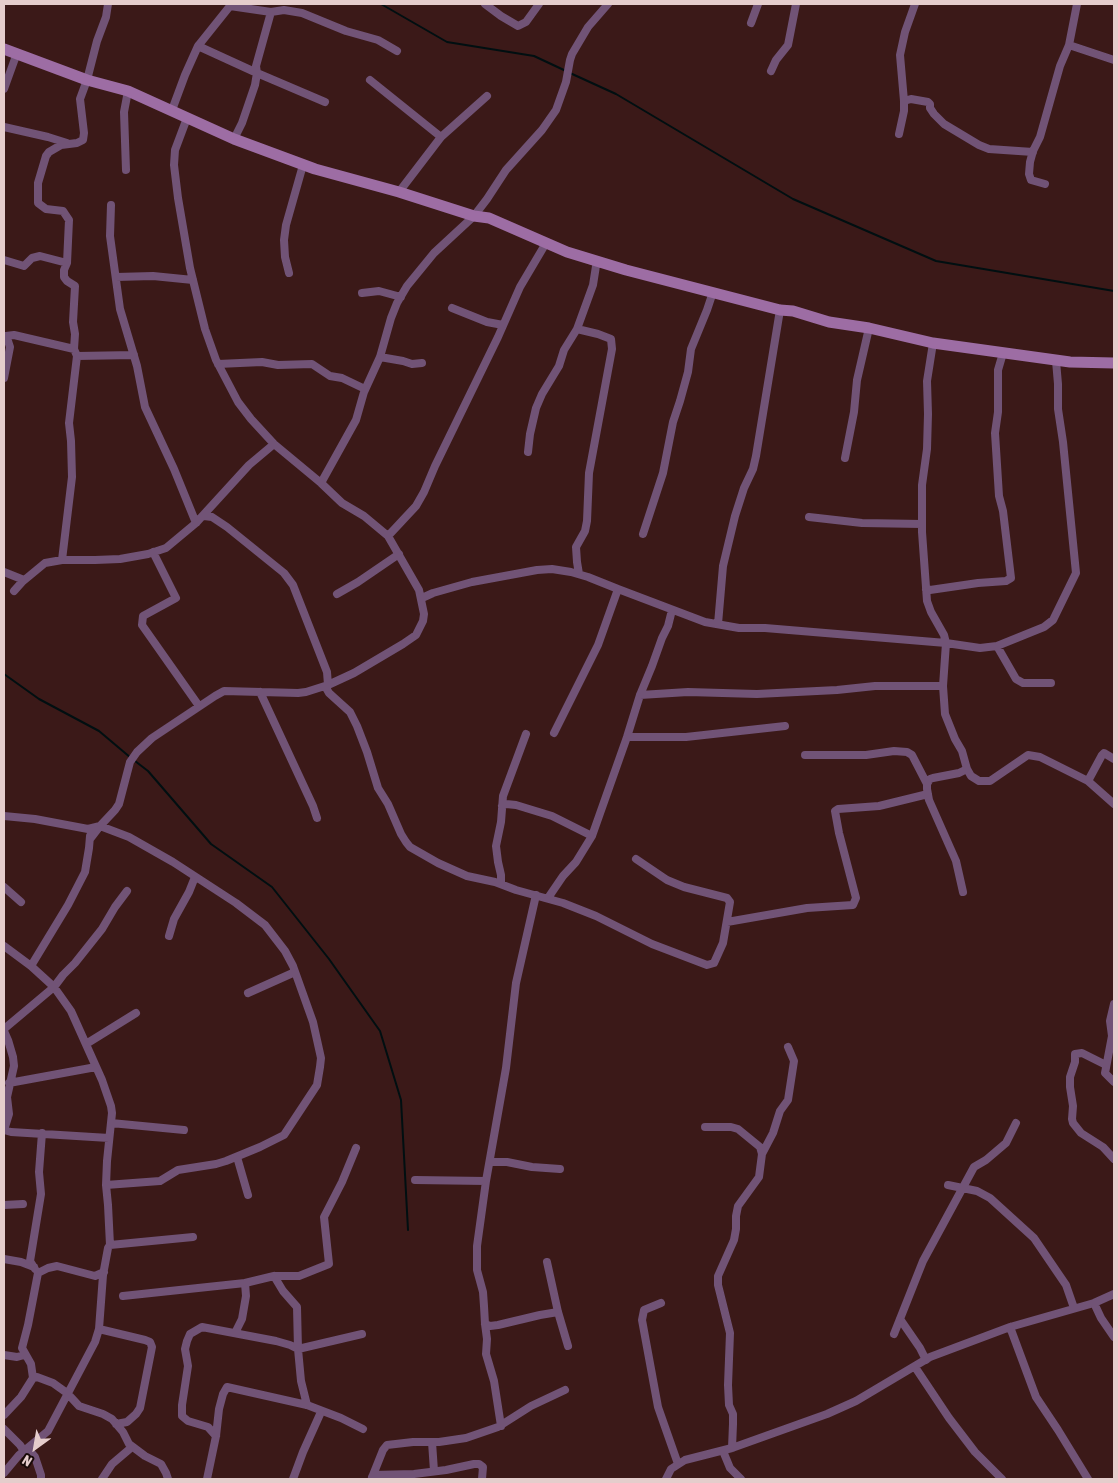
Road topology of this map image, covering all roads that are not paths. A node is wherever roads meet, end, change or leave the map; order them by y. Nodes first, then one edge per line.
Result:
1 (108, 4) edge
2 (485, 4) edge
3 (539, 4) edge
4 (596, 4) edge
5 (758, 4) edge
6 (796, 4) edge
7 (915, 4) edge
8 (1077, 4) edge
9 (605, 7) edge
10 (271, 12) junction
11 (751, 23) dead end
12 (1068, 45) junction
13 (198, 46) junction
14 (4, 49) edge
15 (397, 51) dead end
16 (17, 53) junction
17 (1114, 60) edge
18 (771, 72) dead end
19 (257, 74) junction
20 (86, 80) junction
21 (370, 80) dead end
22 (4, 89) edge
23 (128, 91) junction
24 (487, 96) dead end
25 (904, 101) junction
26 (325, 102) dead end
27 (172, 110) junction
28 (187, 118) junction
29 (4, 127) edge
30 (899, 134) dead end
31 (441, 138) junction
32 (234, 139) junction
33 (69, 143) junction
34 (1033, 152) junction
35 (303, 165) junction
36 (126, 170) dead end
37 (1045, 184) dead end
38 (399, 192) junction
39 (111, 205) dead end
40 (474, 216) junction
41 (546, 244) junction
42 (4, 260) edge
43 (67, 262) junction
44 (601, 262) junction
45 (289, 273) dead end
46 (116, 277) junction
47 (193, 280) junction
48 (713, 292) junction
49 (362, 293) dead end
50 (401, 297) junction
51 (452, 308) dead end
52 (780, 310) junction
53 (503, 325) junction
54 (869, 328) junction
55 (576, 329) junction
56 (4, 338) edge
57 (933, 343) junction
58 (76, 353) junction
59 (1003, 353) junction
60 (134, 355) junction
61 (380, 358) junction
62 (1056, 361) junction
63 (1114, 363) edge
64 (218, 364) junction
65 (422, 364) dead end
66 (4, 378) edge
67 (366, 389) junction
68 (274, 444) junction
69 (528, 452) dead end
70 (846, 458) dead end
71 (321, 483) junction
72 (204, 516) junction
73 (809, 517) dead end
74 (196, 523) junction
75 (922, 524) junction
76 (643, 534) dead end
77 (388, 536) junction
78 (153, 552) junction
79 (399, 554) junction
80 (62, 560) junction
81 (4, 572) edge
82 (579, 574) junction
83 (24, 580) junction
84 (618, 589) junction
85 (926, 589) junction
86 (14, 592) dead end
87 (337, 594) dead end
88 (422, 598) junction
89 (672, 610) junction
90 (718, 624) junction
91 (946, 643) junction
92 (996, 646) junction
93 (1052, 683) dead end
94 (326, 686) junction
95 (943, 686) junction
96 (260, 692) junction
97 (640, 695) junction
98 (199, 706) junction
99 (785, 726) dead end
100 (554, 733) dead end
101 (526, 734) dead end
102 (627, 737) junction
103 (805, 755) dead end
104 (1114, 759) edge
105 (967, 769) junction
106 (1088, 781) junction
107 (927, 784) junction
108 (928, 794) junction
109 (1114, 804) edge
110 (502, 806) junction
111 (4, 816) edge
112 (317, 818) dead end
113 (100, 826) junction
114 (88, 829) junction
115 (592, 836) junction
116 (90, 839) junction
117 (636, 859) dead end
118 (195, 877) junction
119 (501, 884) junction
120 (4, 887) edge
121 (127, 891) dead end
122 (962, 892) dead end
123 (536, 895) junction
124 (548, 898) junction
125 (21, 902) dead end
126 (726, 922) junction
127 (169, 936) dead end
128 (4, 946) edge
129 (31, 966) junction
130 (295, 972) junction
131 (54, 987) junction
132 (248, 993) dead end
133 (1114, 1004) edge
134 (136, 1013) dead end
135 (4, 1030) edge
136 (86, 1044) junction
137 (788, 1047) dead end
138 (1106, 1065) junction
139 (96, 1066) junction
140 (1114, 1082) edge
141 (10, 1083) junction
142 (111, 1123) junction
143 (1016, 1124) dead end
144 (705, 1127) dead end
145 (4, 1130) edge
146 (184, 1130) dead end
147 (42, 1133) junction
148 (109, 1138) junction
149 (356, 1148) dead end
150 (762, 1154) junction
151 (237, 1157) junction
152 (1114, 1159) edge
153 (490, 1162) junction
154 (560, 1169) dead end
155 (415, 1180) dead end
156 (486, 1181) junction
157 (948, 1184) dead end
158 (106, 1185) junction
159 (964, 1187) junction
160 (248, 1195) dead end
161 (23, 1204) dead end
162 (4, 1205) edge
163 (193, 1237) dead end
164 (110, 1245) junction
165 (4, 1259) edge
166 (547, 1262) dead end
167 (36, 1271) junction
168 (104, 1272) junction
169 (274, 1276) junction
170 (245, 1283) junction
171 (1114, 1294) edge
172 (123, 1296) dead end
173 (661, 1303) dead end
174 (1094, 1304) junction
175 (1074, 1308) junction
176 (558, 1312) junction
177 (900, 1319) junction
178 (485, 1324) junction
179 (1010, 1327) junction
180 (100, 1329) junction
181 (235, 1333) junction
182 (362, 1334) dead end
183 (894, 1334) dead end
184 (1114, 1337) edge
185 (568, 1346) dead end
186 (298, 1349) junction
187 (24, 1354) junction
188 (4, 1355) edge
189 (926, 1360) junction
190 (915, 1367) junction
191 (35, 1376) junction
192 (565, 1390) dead end
193 (67, 1393) junction
194 (307, 1406) junction
195 (321, 1412) junction
196 (4, 1415) edge
197 (116, 1424) junction
198 (501, 1426) junction
199 (4, 1429) edge
200 (363, 1429) dead end
201 (216, 1436) junction
202 (432, 1442) junction
203 (132, 1447) junction
204 (732, 1448) junction
205 (26, 1450) junction
206 (723, 1451) junction
207 (678, 1464) junction
208 (434, 1472) junction
209 (4, 1473) edge
210 (372, 1477) edge
211 (41, 1479) edge
212 (102, 1479) edge
213 (168, 1479) edge
214 (207, 1479) edge
215 (293, 1479) edge
216 (482, 1479) edge
217 (666, 1479) edge
218 (740, 1479) edge
219 (1002, 1479) edge
220 (1088, 1479) edge

1 - 20 street
2 - 3 street
4 - 9 street
5 - 11 street
6 - 18 street
7 - 25 street
8 - 12 street
9 - 40 street
10 - 13 street
10 - 15 street
10 - 19 street
12 - 17 street
12 - 34 street
13 - 19 street
13 - 27 street
14 - 16 street
16 - 20 street
16 - 22 street
19 - 26 street
19 - 32 street
20 - 23 street
20 - 33 street
21 - 31 street
23 - 27 street
23 - 36 street
24 - 31 street
25 - 30 street
25 - 34 street
27 - 28 street
28 - 32 street
28 - 47 street
29 - 33 street
31 - 38 street
32 - 35 street
33 - 43 street
34 - 37 street
35 - 38 street
35 - 45 street
38 - 40 street
39 - 46 street
40 - 41 street
40 - 50 street
41 - 44 street
41 - 53 street
42 - 43 street
43 - 58 street
44 - 48 street
44 - 55 street
46 - 47 street
46 - 60 street
47 - 64 street
48 - 52 street
48 - 76 street
49 - 50 street
50 - 61 street
51 - 53 street
52 - 54 street
52 - 90 street
53 - 77 street
54 - 57 street
54 - 70 street
55 - 69 street
55 - 82 street
56 - 58 street
56 - 66 street
57 - 59 street
57 - 75 street
58 - 60 street
58 - 80 street
59 - 62 street
59 - 85 street
60 - 74 street
61 - 65 street
61 - 67 street
62 - 63 street
62 - 92 street
64 - 67 street
64 - 68 street
67 - 71 street
68 - 71 street
68 - 72 street
71 - 77 street
72 - 74 street
72 - 94 street
73 - 75 street
74 - 78 street
75 - 85 street
77 - 79 street
78 - 80 street
78 - 98 street
79 - 87 street
79 - 88 street
80 - 83 street
81 - 83 street
82 - 84 street
82 - 88 street
83 - 86 street
84 - 89 street
84 - 100 street
85 - 91 street
88 - 94 street
89 - 90 street
89 - 97 street
90 - 91 street
91 - 92 street
91 - 95 street
92 - 93 street
94 - 96 street
94 - 119 street
95 - 97 street
95 - 105 street
96 - 98 street
96 - 112 street
97 - 102 street
98 - 113 street
99 - 102 street
101 - 110 street
102 - 115 street
103 - 107 street
104 - 106 street
105 - 106 street
105 - 107 street
106 - 109 street
107 - 108 street
108 - 122 street
108 - 126 street
110 - 115 street
110 - 119 street
111 - 114 street
113 - 114 street
113 - 116 street
113 - 118 street
114 - 116 street
115 - 124 street
116 - 129 street
117 - 126 street
118 - 127 street
118 - 130 street
119 - 123 street
120 - 125 street
121 - 131 street
123 - 124 street
123 - 153 street
124 - 126 street
128 - 129 street
129 - 131 street
130 - 132 street
130 - 151 street
131 - 135 street
131 - 136 street
133 - 138 street
134 - 136 street
135 - 141 street
136 - 139 street
137 - 150 street
138 - 140 street
138 - 152 street
139 - 141 street
139 - 142 street
141 - 145 street
142 - 146 street
142 - 148 street
143 - 159 street
144 - 150 street
145 - 147 street
147 - 148 street
147 - 167 street
148 - 158 street
149 - 169 street
150 - 204 street
151 - 158 street
151 - 160 street
153 - 154 street
153 - 156 street
155 - 156 street
156 - 178 street
157 - 159 street
158 - 164 street
159 - 175 street
159 - 177 street
161 - 162 street
163 - 164 street
164 - 168 street
165 - 167 street
166 - 176 street
167 - 168 street
167 - 187 street
168 - 180 street
169 - 170 street
169 - 186 street
170 - 172 street
170 - 181 street
171 - 174 street
173 - 207 street
174 - 175 street
174 - 184 street
175 - 179 street
176 - 178 street
176 - 185 street
177 - 183 street
177 - 189 street
178 - 198 street
179 - 189 street
179 - 220 street
180 - 193 street
180 - 197 street
181 - 186 street
181 - 201 street
182 - 186 street
186 - 194 street
187 - 188 street
187 - 191 street
189 - 190 street
190 - 204 street
190 - 219 street
191 - 193 street
191 - 196 street
192 - 198 street
193 - 197 street
193 - 205 street
194 - 195 street
194 - 201 street
195 - 200 street
195 - 215 street
197 - 203 street
198 - 202 street
199 - 205 street
201 - 214 street
202 - 208 street
202 - 210 street
203 - 212 street
203 - 213 street
204 - 206 street
205 - 209 street
205 - 211 street
206 - 207 street
206 - 218 street
207 - 217 street
208 - 210 street
208 - 216 street

